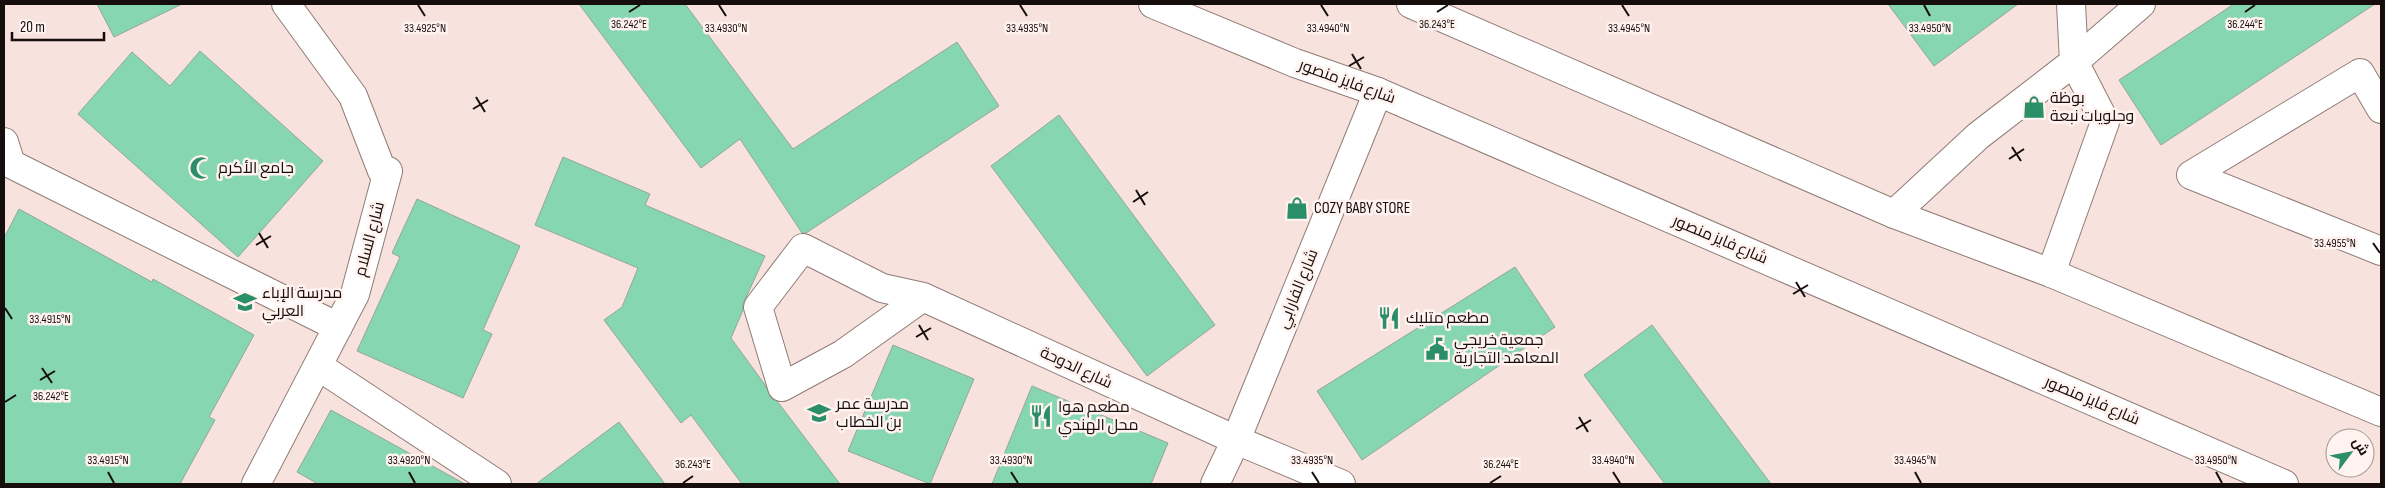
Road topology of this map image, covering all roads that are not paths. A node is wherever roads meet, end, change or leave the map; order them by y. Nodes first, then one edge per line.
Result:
1 (286, 4) edge
2 (1153, 4) edge
3 (1410, 4) edge
4 (2071, 4) edge
5 (2141, 4) edge
6 (2074, 62) junction
7 (1378, 92) junction
8 (2381, 108) edge
9 (6, 161) edge
10 (1894, 214) junction
11 (2381, 250) edge
12 (2051, 273) junction
13 (923, 297) junction
14 (338, 327) junction
15 (318, 366) junction
16 (2381, 412) edge
17 (1236, 440) junction
18 (256, 484) edge
19 (497, 484) edge
20 (1215, 484) edge
21 (1341, 484) edge
22 (2284, 484) edge

1 - 14 main road, شارع السلام
2 - 7 main road, شارع فايز منصور
3 - 10 main road
4 - 6 main road
5 - 6 main road
6 - 10 main road
6 - 12 main road
7 - 17 main road, شارع الفارابي
7 - 22 main road, شارع فايز منصور
8 - 11 main road
9 - 14 main road
10 - 12 main road
12 - 16 main road
13 - 13 main road, شارع الدوحة
13 - 17 main road, شارع الدوحة
14 - 15 main road, شارع السلام
15 - 18 main road, شارع السلام
15 - 19 main road
17 - 20 main road, شارع الفارابي
17 - 21 main road, شارع الدوحة

